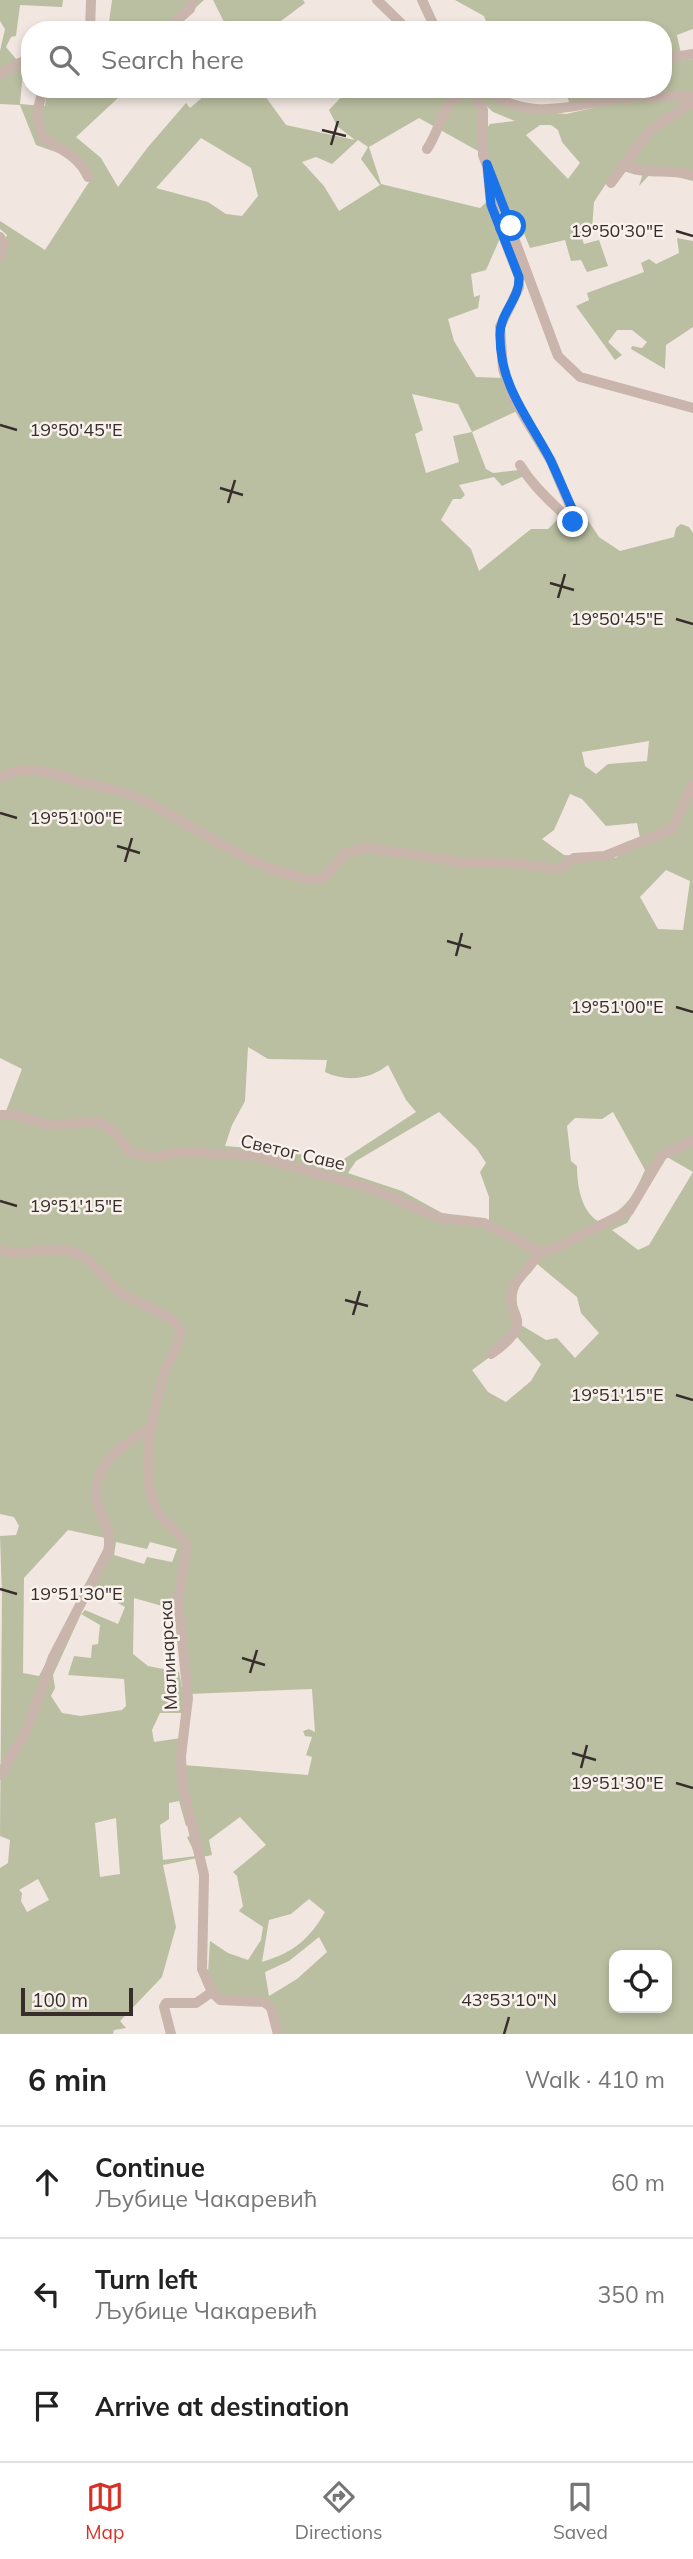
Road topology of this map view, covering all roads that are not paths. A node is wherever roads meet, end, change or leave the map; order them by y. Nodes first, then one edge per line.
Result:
1 (91, 0) edge
2 (193, 0) edge
3 (377, 0) edge
4 (422, 0) edge
5 (90, 21) edge
6 (176, 21) edge
7 (399, 21) edge
8 (432, 21) edge
9 (693, 54) edge
10 (672, 58) edge
11 (21, 63) edge
12 (0, 74) edge
13 (41, 98) edge
14 (459, 98) edge
15 (476, 98) edge
16 (500, 98) edge
17 (626, 98) edge
18 (663, 98) edge
19 (693, 99) edge
20 (427, 149) dead end
21 (487, 164) junction
22 (622, 164) junction
23 (693, 175) edge
24 (88, 177) dead end
25 (611, 183) dead end
26 (0, 237) edge
27 (0, 257) edge
28 (693, 408) edge
29 (520, 465) dead end
30 (0, 778) edge
31 (693, 784) edge
32 (0, 1115) edge
33 (693, 1141) edge
34 (0, 1250) edge
35 (539, 1251) junction
36 (491, 1354) dead end
37 (152, 1427) junction
38 (0, 1775) edge
39 (212, 1992) junction
40 (170, 2034) edge
41 (278, 2034) edge

1 - 5 street
2 - 6 street
3 - 7 street
4 - 8 street
9 - 10 street
11 - 12 street
13 - 24 street
14 - 20 street
15 - 21 street
16 - 17 street
18 - 19 street
19 - 22 street
21 - 28 street
21 - 29 street
22 - 23 street
22 - 25 street
26 - 27 street
30 - 31 street
32 - 35 street, Светог Саве
33 - 35 street
34 - 37 street, Малинарска
35 - 36 street
37 - 38 street
37 - 39 street, Малинарска
39 - 40 street
39 - 41 street

